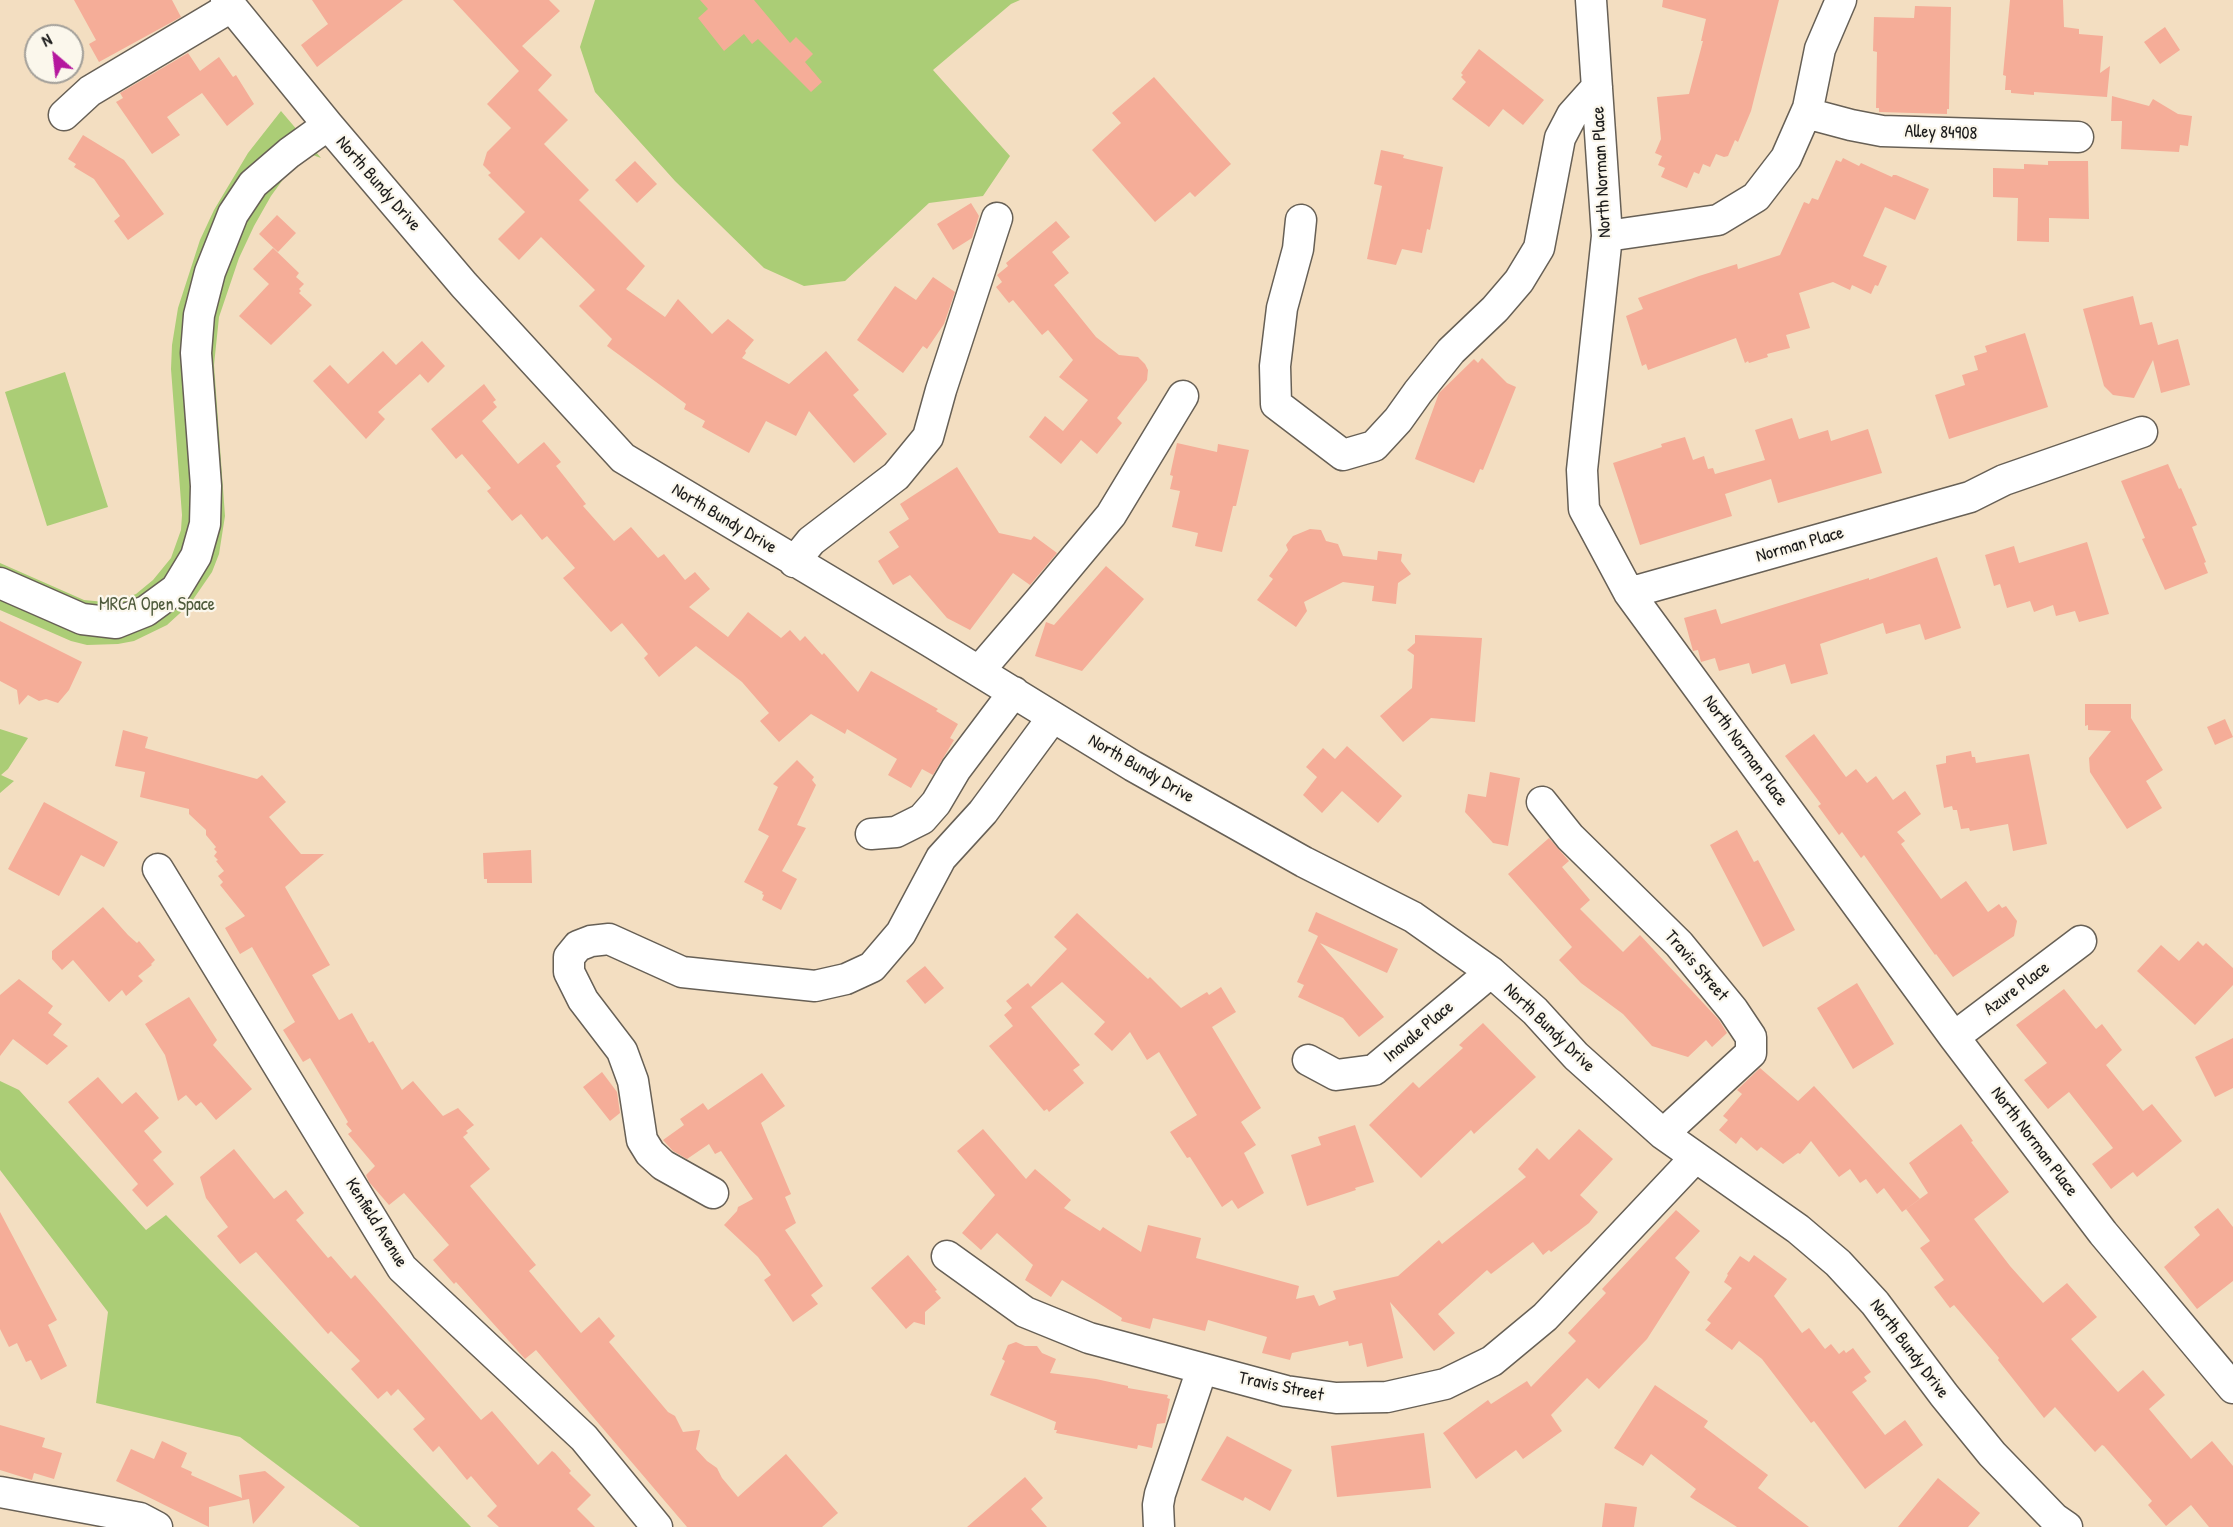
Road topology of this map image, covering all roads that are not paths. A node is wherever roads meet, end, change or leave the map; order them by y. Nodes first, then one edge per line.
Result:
1 (1591, 0) edge
2 (1841, 0) edge
3 (229, 4) edge
4 (1597, 87) junction
5 (1806, 113) junction
6 (64, 115) dead end
7 (328, 125) junction
8 (2078, 137) dead end
9 (998, 218) dead end
10 (1301, 220) dead end
11 (1607, 236) junction
12 (1183, 396) dead end
13 (2142, 432) dead end
14 (794, 562) junction
15 (0, 583) edge
16 (1629, 593) junction
17 (979, 670) junction
18 (1014, 692) junction
19 (1053, 717) junction
20 (1542, 802) dead end
21 (871, 834) dead end
22 (158, 869) dead end
23 (2081, 941) dead end
24 (1491, 972) junction
25 (1953, 1037) junction
26 (1308, 1060) dead end
27 (1663, 1134) junction
28 (1695, 1158) junction
29 (712, 1192) dead end
30 (948, 1256) dead end
31 (1202, 1369) junction
32 (2228, 1375) edge
33 (0, 1492) edge
34 (2056, 1524) edge
35 (157, 1527) edge
36 (657, 1527) edge
37 (1159, 1527) edge

1 - 4 street, North Norman Place
2 - 5 street
3 - 6 street
3 - 7 street, North Bundy Drive
4 - 10 street
4 - 11 street, North Norman Place
5 - 8 street, Alley 84908
5 - 11 street
7 - 14 street, North Bundy Drive
7 - 15 street
9 - 14 street
11 - 16 street, North Norman Place
12 - 17 street
13 - 16 street, Norman Place
14 - 17 street, North Bundy Drive
16 - 25 street, North Norman Place
17 - 18 street, North Bundy Drive
18 - 19 street, North Bundy Drive
18 - 21 street
19 - 24 street, North Bundy Drive
19 - 29 street
20 - 27 street, Travis Street
22 - 36 street, Kenfield Avenue
23 - 25 street, Azure Place
24 - 26 street, Inavale Place
24 - 27 street, North Bundy Drive
25 - 32 street, North Norman Place
27 - 28 street, North Bundy Drive
28 - 31 street, Travis Street
28 - 34 street, North Bundy Drive
30 - 31 street, Travis Street
31 - 37 street
33 - 35 street

